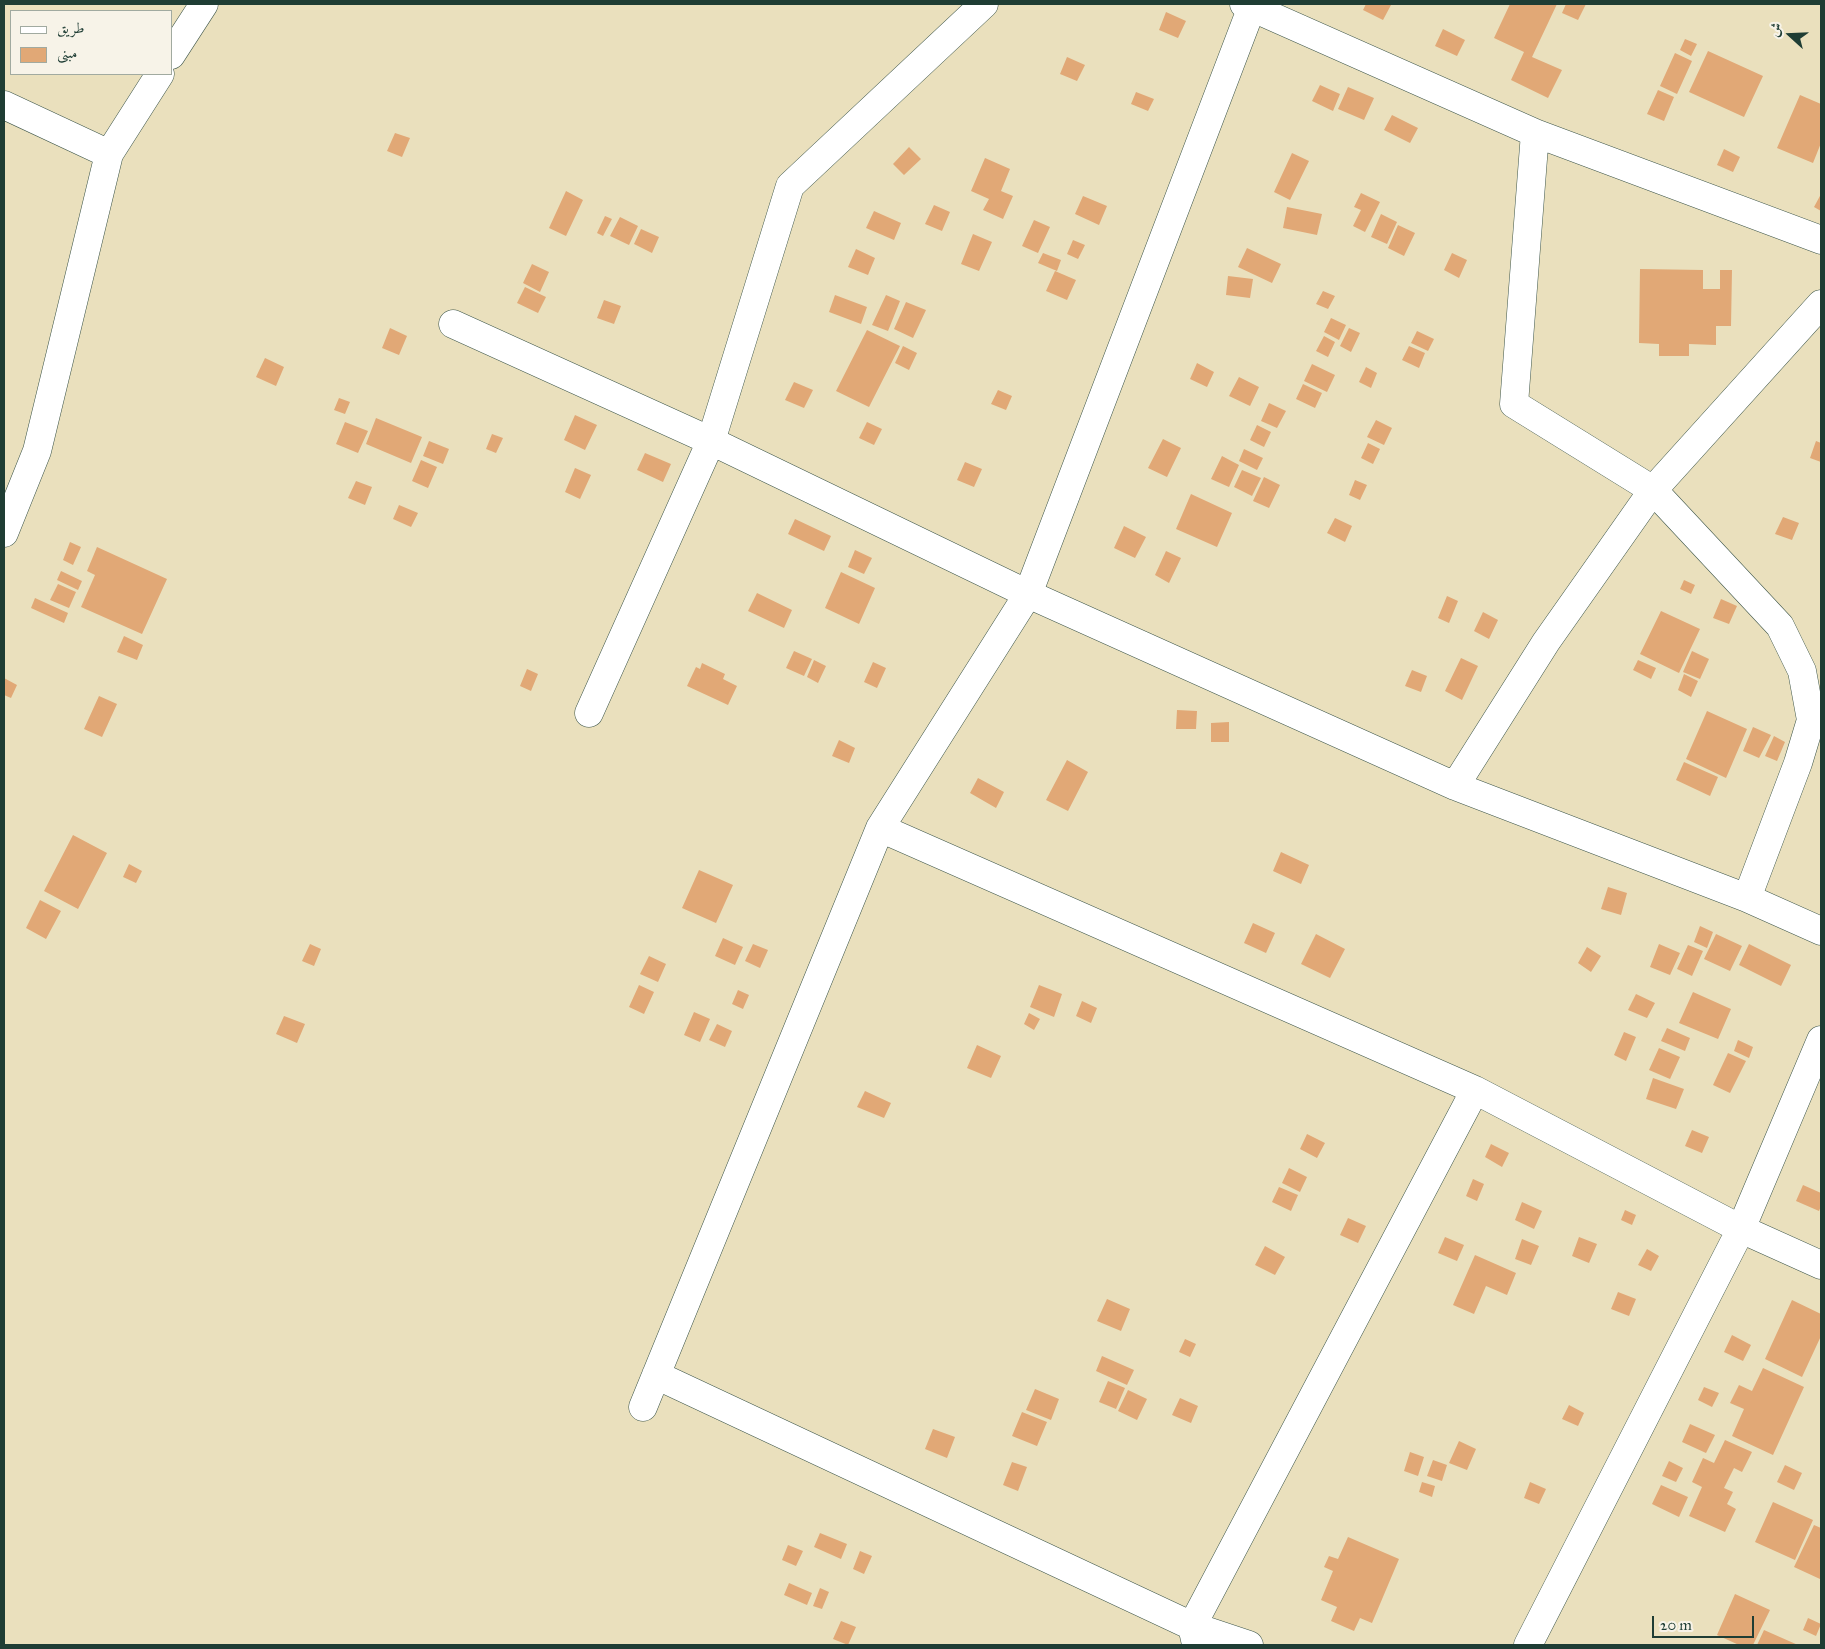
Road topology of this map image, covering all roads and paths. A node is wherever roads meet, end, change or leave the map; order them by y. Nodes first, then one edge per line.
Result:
1 (204, 4) edge
2 (984, 4) edge
3 (1249, 5) edge
4 (172, 53) edge
5 (159, 75) edge
6 (4, 105) edge
7 (1535, 133) junction
8 (109, 154) junction
9 (1821, 240) edge
10 (1821, 304) edge
11 (453, 324) dead end
12 (710, 441) junction
13 (1653, 490) junction
14 (4, 533) edge
15 (1028, 594) junction
16 (588, 713) dead end
17 (1455, 786) junction
18 (880, 828) junction
19 (1746, 898) junction
20 (1821, 931) edge
21 (1821, 1040) edge
22 (1475, 1090) junction
23 (1741, 1229) junction
24 (1821, 1265) edge
25 (656, 1376) junction
26 (643, 1407) dead end
27 (1194, 1636) edge
28 (1249, 1645) edge
29 (1528, 1645) edge

1 - 4 street
2 - 12 street
3 - 7 street
3 - 15 street
5 - 8 street
6 - 8 street
7 - 9 street
7 - 13 street
8 - 14 street
10 - 13 street
11 - 12 street
12 - 15 street
12 - 16 street
13 - 17 street
13 - 19 street
15 - 17 street
15 - 18 street
17 - 19 street
18 - 22 street
18 - 25 street
19 - 20 street
21 - 23 street
22 - 23 street
22 - 27 street
23 - 24 street
23 - 29 street
25 - 26 street
25 - 27 street
27 - 28 street

